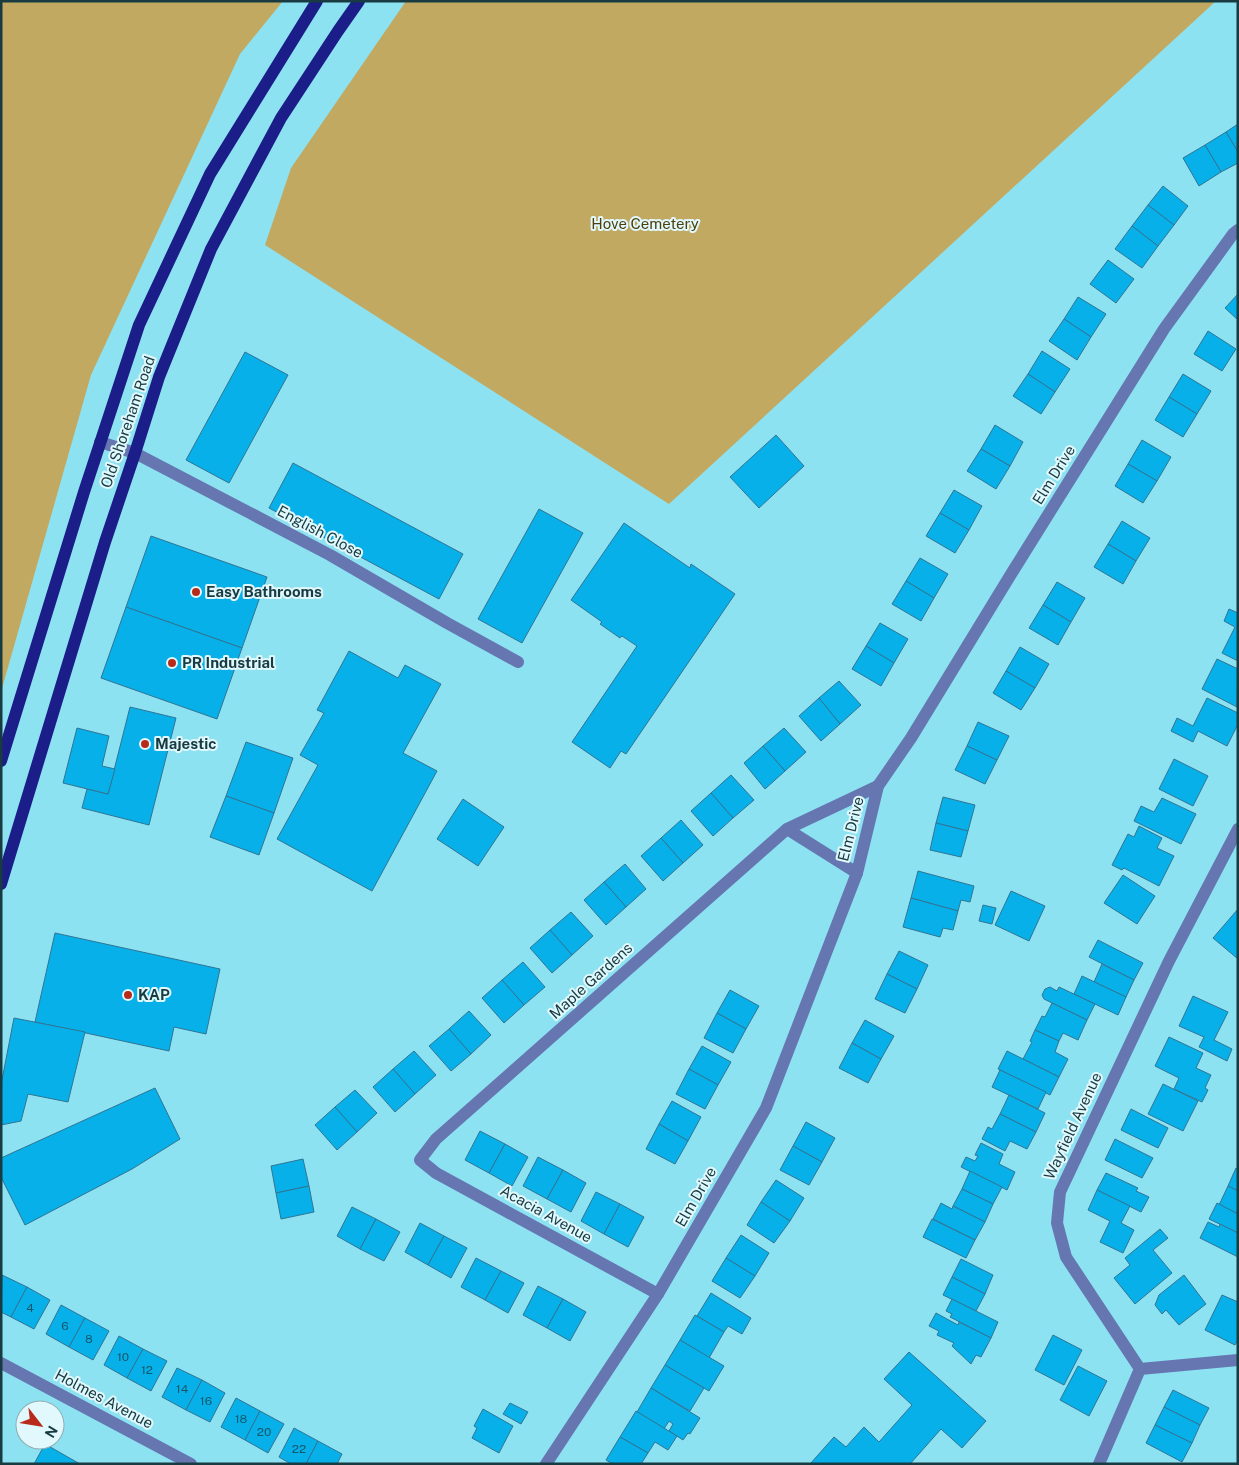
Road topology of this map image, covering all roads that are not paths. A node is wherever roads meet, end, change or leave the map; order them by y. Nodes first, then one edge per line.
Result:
1 (317, 1) edge
2 (359, 1) edge
3 (1238, 230) edge
4 (100, 442) junction
5 (135, 453) junction
6 (518, 662) dead end
7 (1, 761) edge
8 (878, 786) junction
9 (787, 829) junction
10 (1236, 835) edge
11 (857, 873) junction
12 (1, 884) edge
13 (420, 1160) joint
14 (658, 1294) junction
15 (1238, 1360) edge
16 (1, 1363) edge
17 (1140, 1369) junction
18 (191, 1464) edge
19 (546, 1464) edge
20 (1099, 1464) edge

1 - 4 main road, Old Shoreham Road
2 - 5 main road, Old Shoreham Road
3 - 8 street, Elm Drive
4 - 5 street, English Close
4 - 7 main road, Old Shoreham Road
5 - 6 street, English Close
5 - 12 main road, Old Shoreham Road
8 - 9 street, Maple Gardens
8 - 11 street, Elm Drive
9 - 11 street
9 - 13 street, Maple Gardens
10 - 17 street, Wayfield Avenue
11 - 14 street, Elm Drive
13 - 14 street, Acacia Avenue
14 - 19 street, Elm Drive
15 - 17 street
16 - 18 street, Holmes Avenue
17 - 20 street

